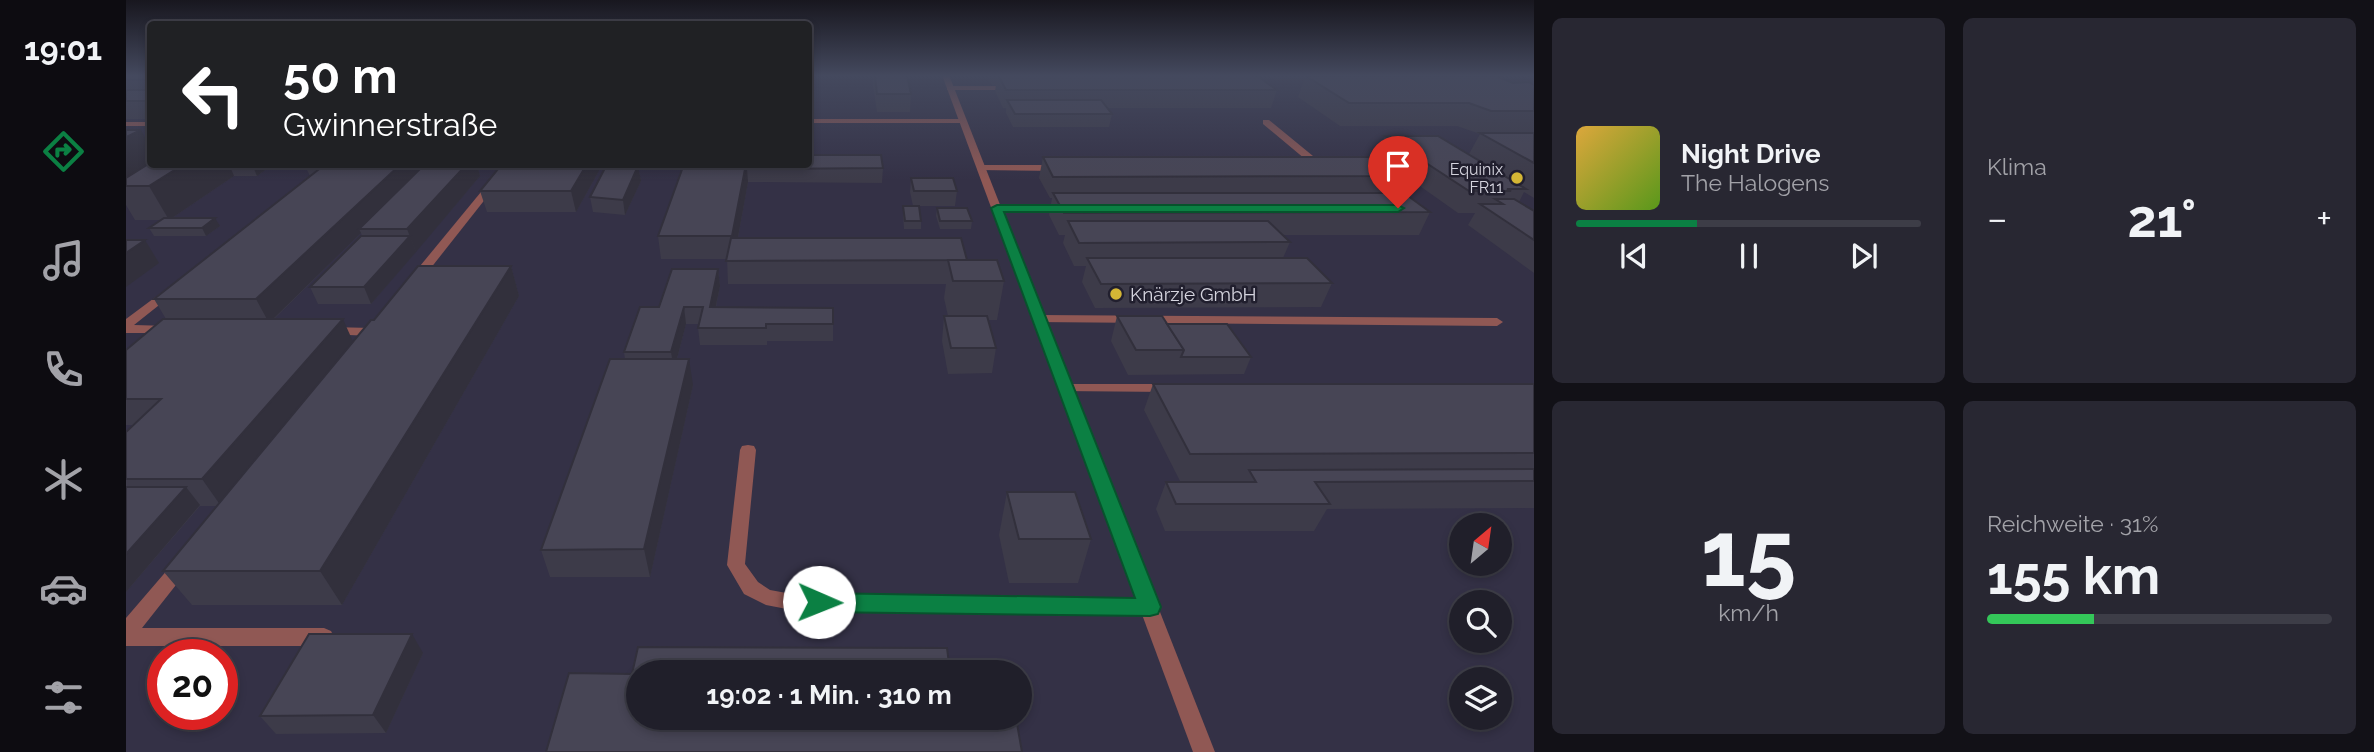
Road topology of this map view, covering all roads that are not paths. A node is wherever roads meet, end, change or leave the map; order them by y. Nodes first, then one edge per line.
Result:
1 (959, 110) edge
2 (812, 121) edge
3 (963, 121) junction
4 (1266, 121) dead end
5 (126, 124) edge
6 (147, 124) edge
7 (1294, 167) edge
8 (506, 168) edge
9 (1065, 168) edge
10 (981, 169) junction
11 (997, 208) junction
12 (1081, 209) edge
13 (178, 284) edge
14 (407, 290) edge
15 (1038, 319) junction
16 (1497, 322) dead end
17 (126, 327) edge
18 (181, 330) edge
19 (318, 331) edge
20 (357, 351) edge
21 (1065, 388) junction
22 (1188, 388) edge
23 (748, 450) dead end
24 (195, 549) edge
25 (1150, 607) junction
26 (126, 635) edge
27 (338, 637) edge
28 (1204, 752) edge

1 - 3 street
2 - 3 street
3 - 10 street
4 - 7 street
5 - 6 street
8 - 14 street
9 - 10 street
10 - 11 street
11 - 12 street
11 - 15 street
13 - 17 street
15 - 16 street
15 - 21 street
17 - 18 street
19 - 20 street
21 - 22 street
21 - 25 street
23 - 25 street
24 - 26 street
25 - 28 street
26 - 27 street

